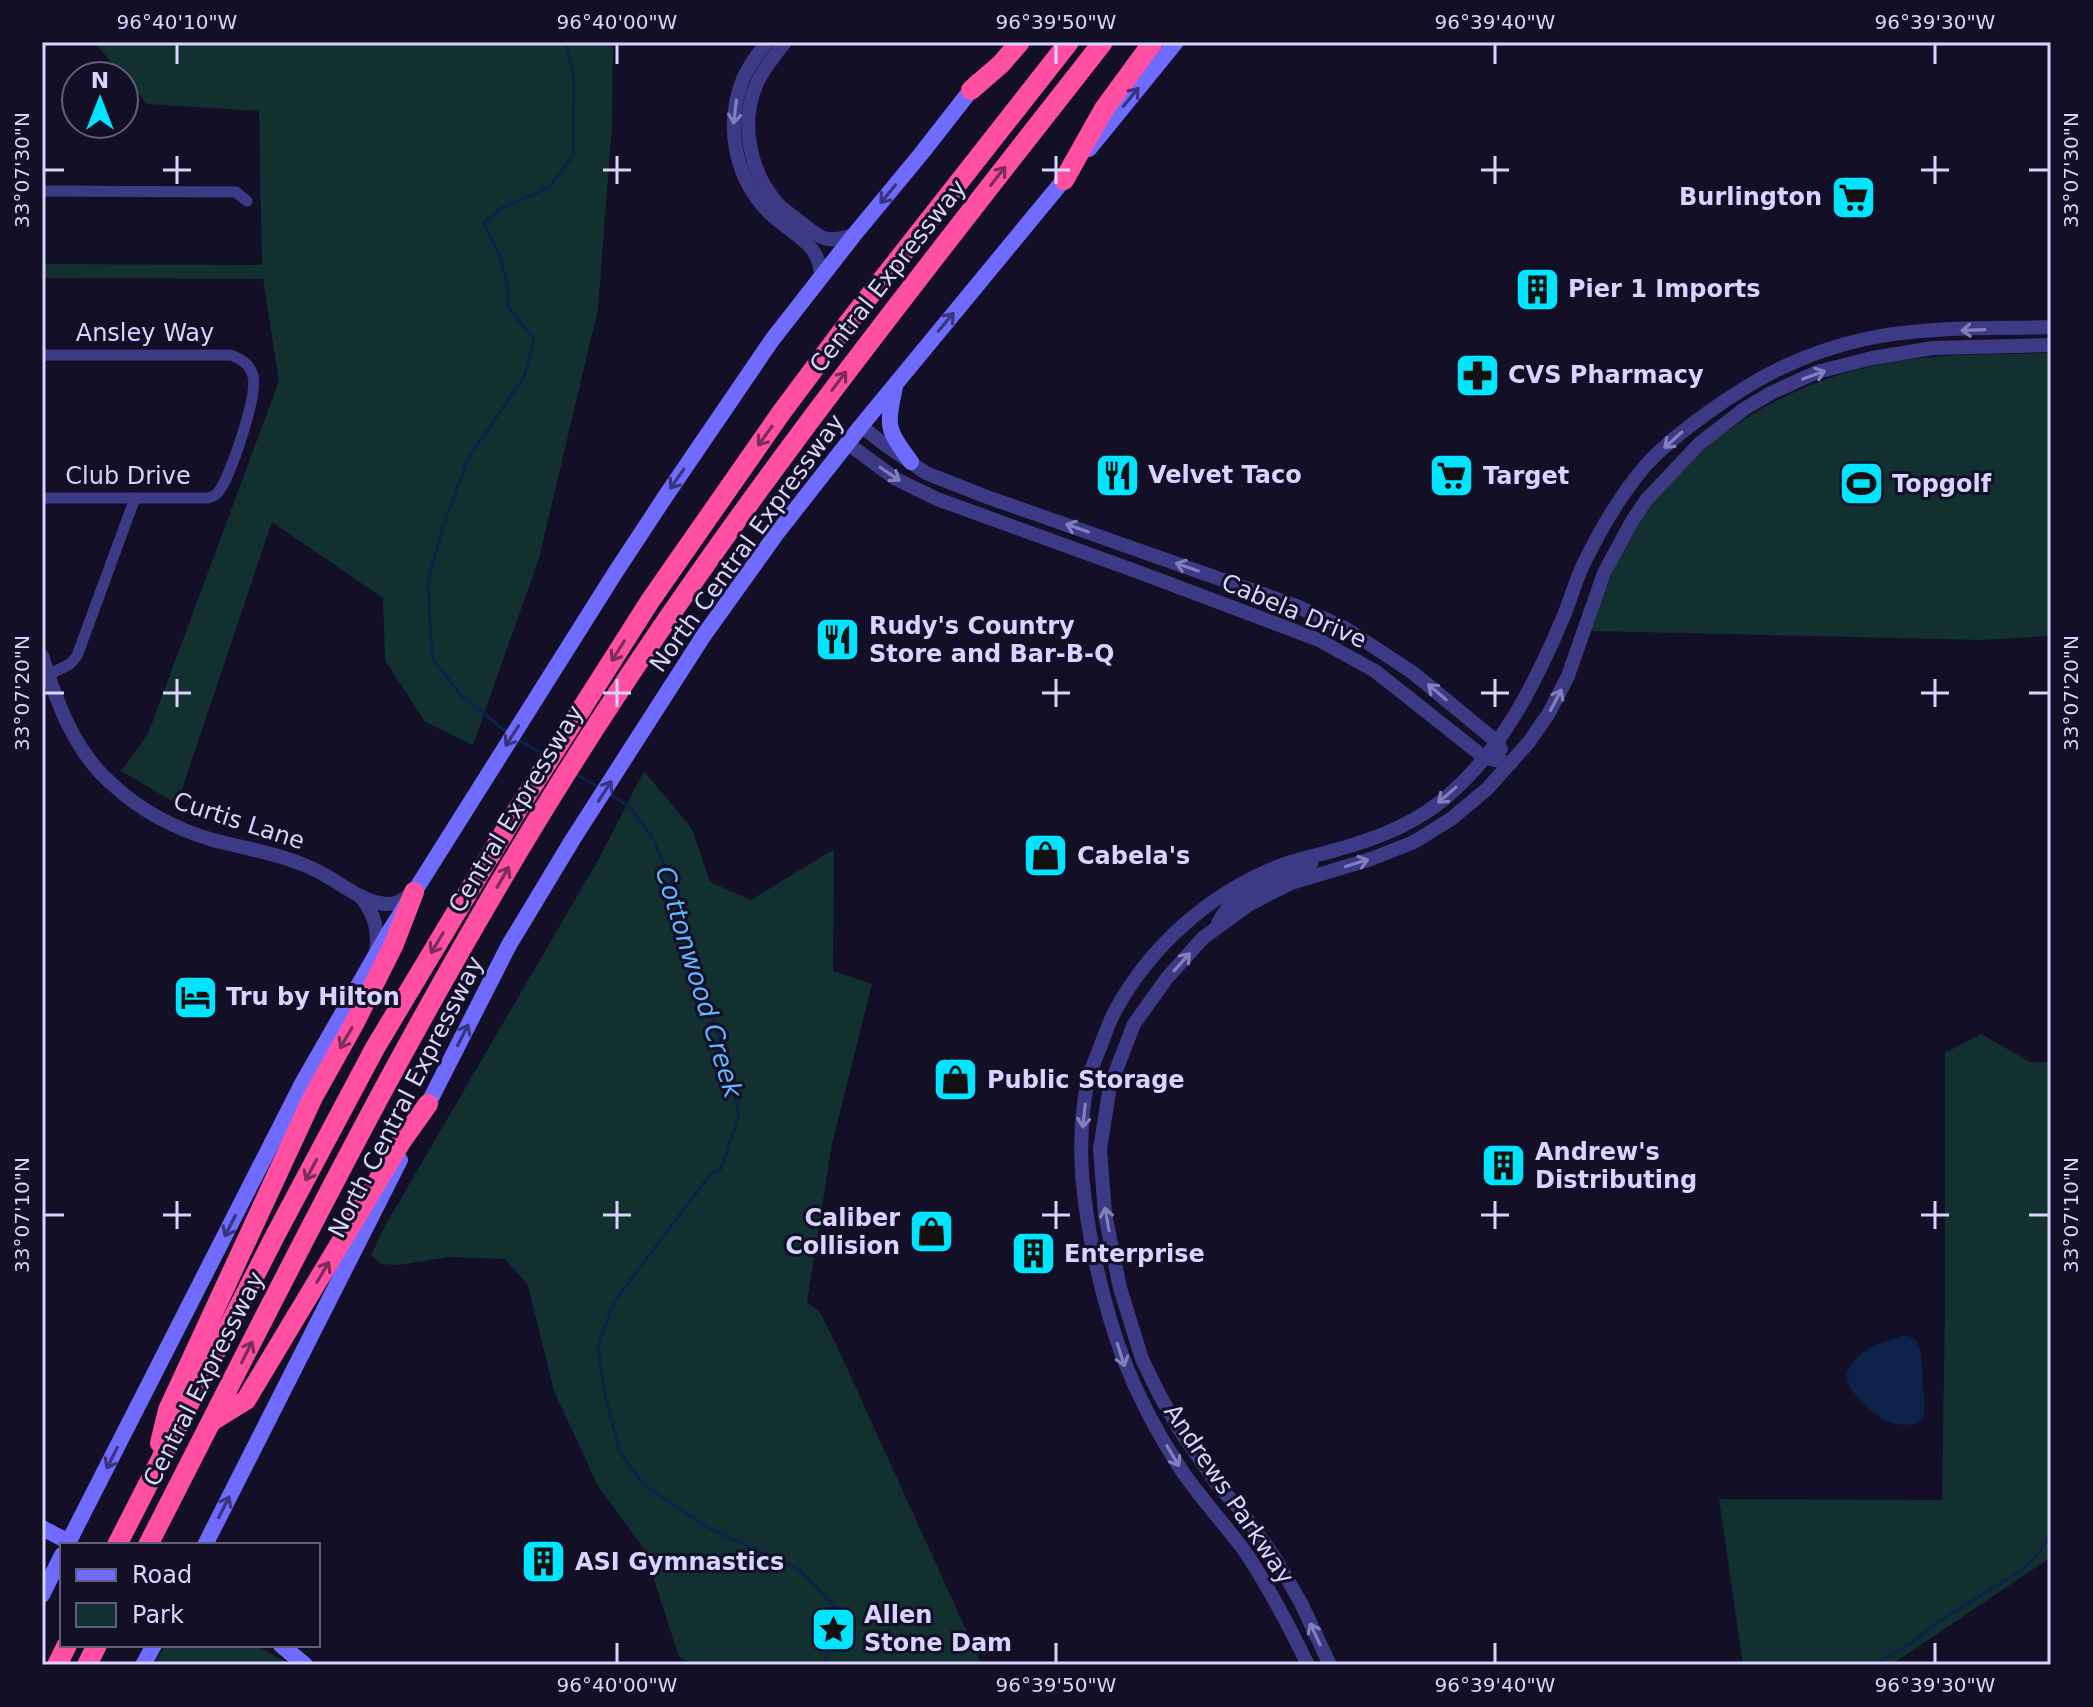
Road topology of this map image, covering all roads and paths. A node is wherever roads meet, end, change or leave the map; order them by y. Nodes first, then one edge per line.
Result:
1 (767, 42) edge
2 (785, 42) edge
3 (1008, 42) edge
4 (1020, 42) edge
5 (1069, 42) edge
6 (1103, 42) edge
7 (1153, 42) edge
8 (1176, 42) edge
9 (971, 90) junction
10 (1064, 180) junction
11 (42, 191) edge
12 (247, 201) dead end
13 (854, 235) junction
14 (821, 277) junction
15 (2051, 327) edge
16 (2051, 345) edge
17 (42, 355) edge
18 (896, 382) junction
19 (1735, 393) junction
20 (1744, 409) junction
21 (861, 426) junction
22 (847, 443) junction
23 (911, 462) junction
24 (214, 496) joint
25 (42, 498) edge
26 (135, 498) junction
27 (42, 656) edge
28 (48, 675) junction
29 (1497, 742) junction
30 (1485, 758) junction
31 (1511, 763) junction
32 (1312, 857) junction
33 (414, 892) junction
34 (360, 896) junction
35 (1217, 927) junction
36 (376, 954) junction
37 (1114, 1013) junction
38 (1134, 1024) junction
39 (428, 1104) junction
40 (1120, 1288) junction
41 (1101, 1293) junction
42 (212, 1421) junction
43 (153, 1475) junction
44 (1217, 1484) junction
45 (1200, 1496) junction
46 (42, 1528) edge
47 (61, 1543) edge
48 (68, 1543) edge
49 (118, 1543) edge
50 (149, 1543) edge
51 (206, 1543) edge
52 (60, 1559) edge
53 (42, 1595) edge
54 (1301, 1603) junction
55 (1282, 1612) junction
56 (66, 1647) edge
57 (96, 1647) edge
58 (153, 1647) edge
59 (283, 1647) edge
60 (57, 1665) edge
61 (87, 1665) edge
62 (143, 1665) edge
63 (305, 1665) edge
64 (1308, 1665) edge
65 (1330, 1665) edge

1 -> 14 street
2 - 13 street
3 - 9 main road
4 - 9 highway
5 -> 43 highway, Central Expressway
42 -> 6 highway, Central Expressway
7 - 10 highway
10 -> 8 main road, North Central Expressway
9 -> 13 main road
18 -> 10 main road, North Central Expressway
11 - 12 street
13 - 14 main road
14 -> 33 main road
15 -> 19 street, Andrews Parkway
20 -> 16 street, Andrews Parkway
17 - 24 street, Ansley Way
18 - 21 main road, North Central Expressway
18 - 23 main road
19 - 20 street
19 -> 29 street, Andrews Parkway
31 -> 20 street, Andrews Parkway
21 - 22 main road, North Central Expressway
21 - 23 street, Cabela Drive
22 -> 30 street, Cabela Drive
39 -> 22 main road, North Central Expressway
29 -> 23 street, Cabela Drive
24 - 26 street, Club Drive
25 - 26 street, Club Drive
26 - 28 street
27 - 28 street, Curtis Lane
28 - 34 street, Curtis Lane
29 - 30 street, Andrews Parkway
29 - 31 street, Cabela Drive
30 - 31 street, Cabela Drive
30 -> 32 street, Andrews Parkway
35 -> 31 street, Andrews Parkway
32 - 35 street
32 - 37 street, Andrews Parkway
33 - 34 street, Curtis Lane
33 - 36 main road
33 -> 43 highway
34 - 36 street
38 -> 35 street, Andrews Parkway
36 -> 48 main road
37 - 38 street
37 -> 41 street, Andrews Parkway
40 -> 38 street, Andrews Parkway
42 -> 39 highway
51 -> 39 main road, North Central Expressway
40 - 41 street
40 - 44 street, Andrews Parkway
41 -> 45 street, Andrews Parkway
42 - 50 highway, Central Expressway
43 - 49 highway, Central Expressway
44 - 45 street
44 - 54 street, Andrews Parkway
45 - 55 street, Andrews Parkway
46 - 47 main road
52 - 53 main road
54 - 55 street
65 -> 54 street, Andrews Parkway
55 - 64 street, Andrews Parkway
56 - 60 highway
57 - 61 highway
58 - 62 main road
59 - 63 main road

